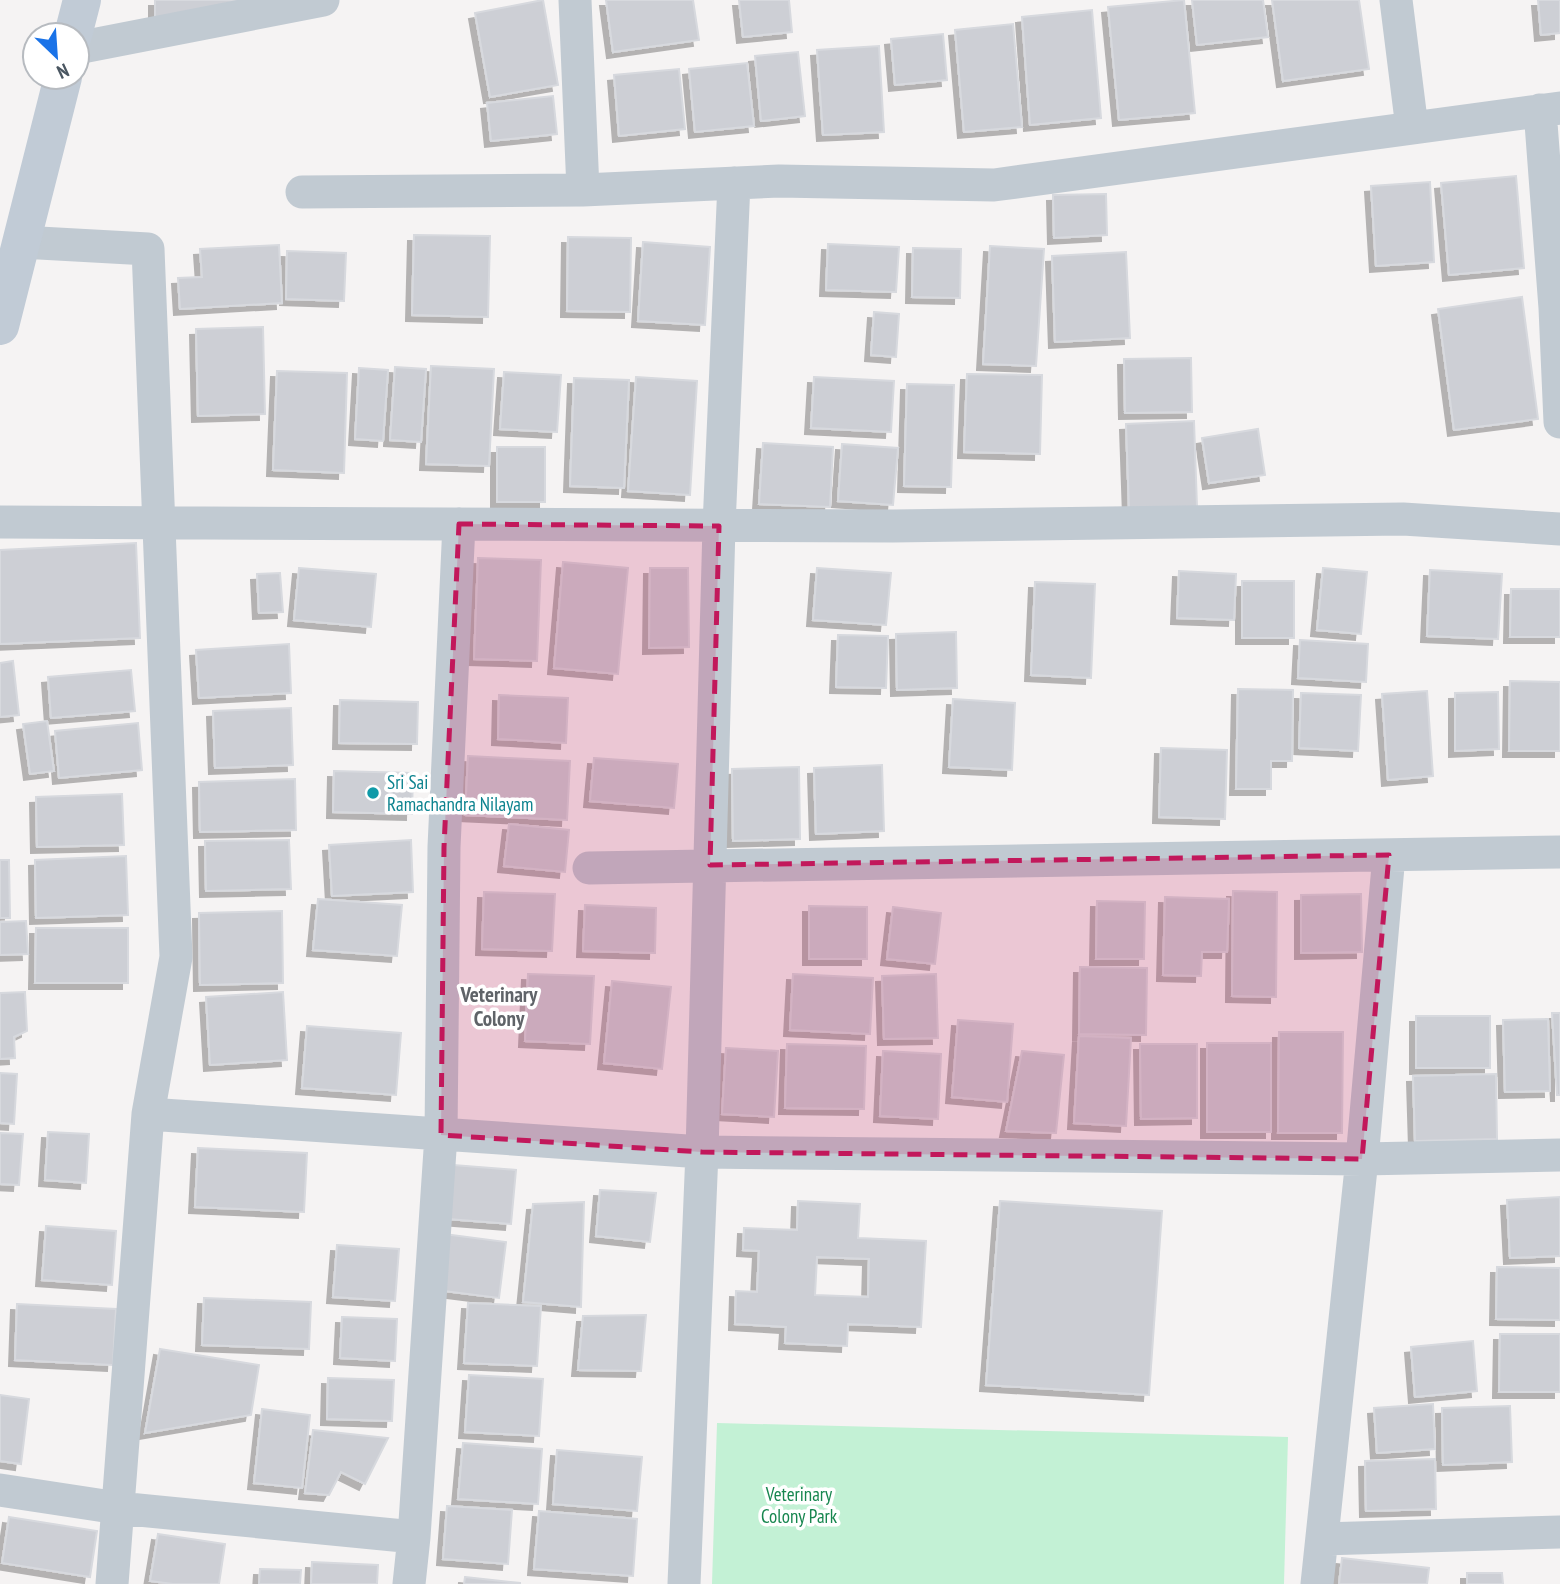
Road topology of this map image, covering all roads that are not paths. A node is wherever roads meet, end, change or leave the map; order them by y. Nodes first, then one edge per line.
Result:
1 (82, 0) edge
2 (323, 0) edge
3 (575, 0) edge
4 (1396, 0) edge
5 (77, 21) edge
6 (91, 45) edge
7 (59, 91) edge
8 (1550, 109) edge
9 (1412, 128) junction
10 (734, 183) junction
11 (583, 190) junction
12 (302, 192) dead end
13 (21, 242) junction
14 (0, 326) edge
15 (1560, 422) edge
16 (0, 522) edge
17 (160, 523) junction
18 (459, 524) junction
19 (719, 526) junction
20 (1560, 529) edge
21 (1560, 852) edge
22 (1390, 855) junction
23 (710, 865) junction
24 (589, 868) dead end
25 (148, 1114) junction
26 (441, 1135) junction
27 (702, 1152) junction
28 (1560, 1156) edge
29 (1362, 1159) junction
30 (0, 1490) edge
31 (118, 1508) junction
32 (1560, 1532) edge
33 (414, 1537) junction
34 (1322, 1539) junction
35 (112, 1584) edge
36 (409, 1584) edge
37 (684, 1584) edge
38 (1317, 1584) edge

1 - 5 street
2 - 6 street
3 - 11 street
4 - 9 street
7 - 13 street
8 - 9 street
8 - 15 street
9 - 10 street
10 - 11 street
10 - 19 street
11 - 12 street
13 - 14 street
13 - 17 street
16 - 17 street
17 - 18 street
17 - 25 street
18 - 19 street
18 - 26 street
19 - 20 street
19 - 23 street
21 - 22 street
22 - 23 street
22 - 29 street
23 - 24 street
23 - 27 street
25 - 26 street
25 - 31 street
26 - 27 street
26 - 33 street
27 - 29 street
27 - 37 street
28 - 29 street
29 - 34 street
30 - 31 street
31 - 33 street
31 - 35 street
32 - 34 street
33 - 36 street
34 - 38 street

